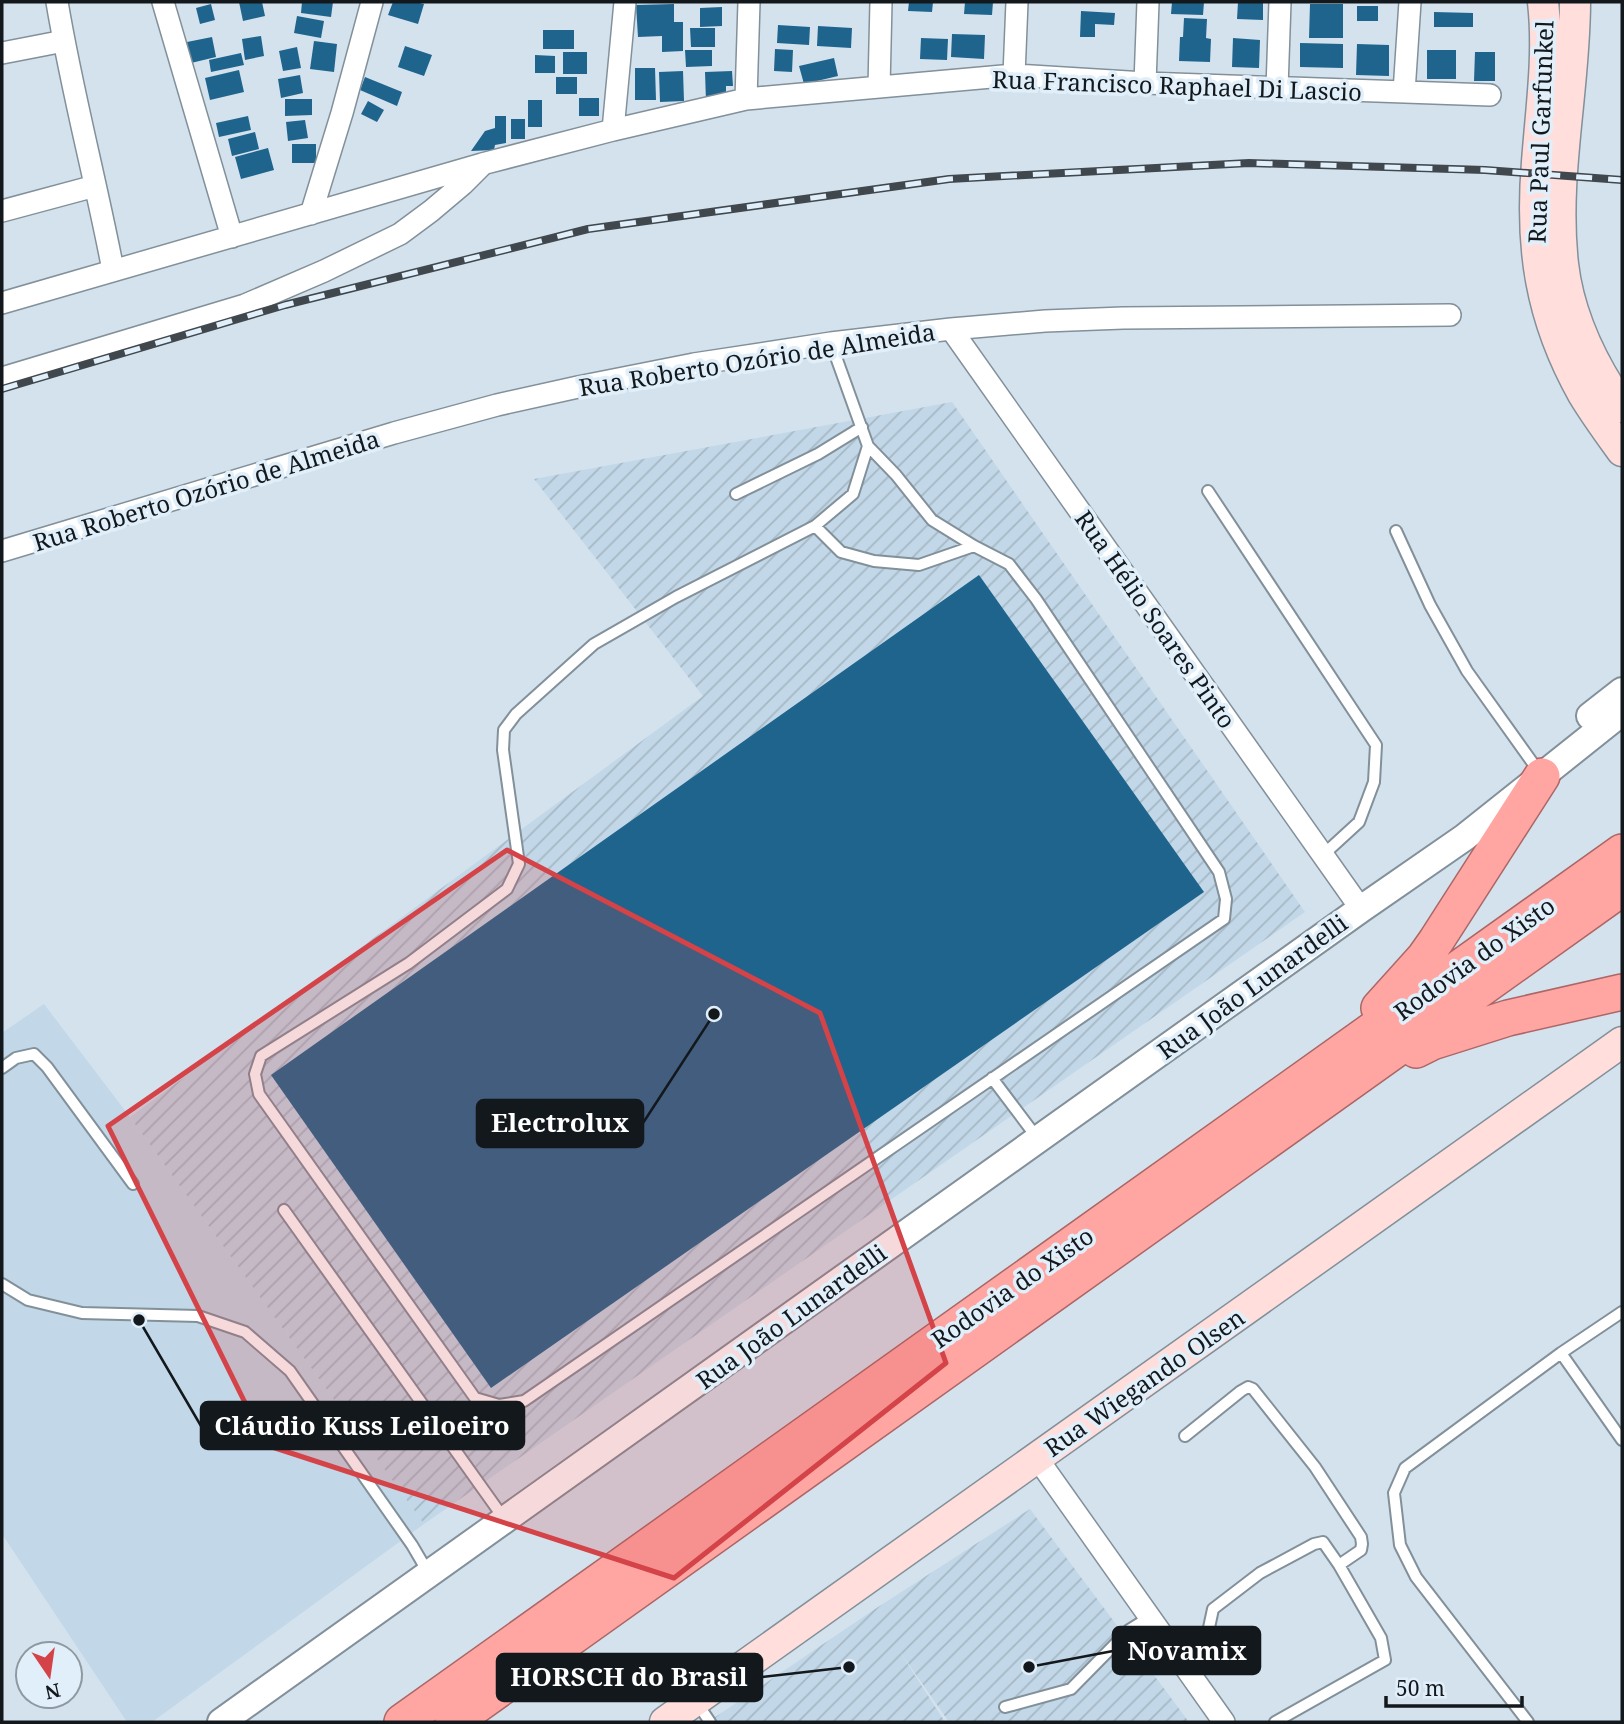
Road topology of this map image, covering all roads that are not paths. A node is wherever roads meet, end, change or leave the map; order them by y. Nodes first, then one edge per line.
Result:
1 (57, 2) edge
2 (163, 2) edge
3 (372, 2) edge
4 (625, 2) edge
5 (749, 2) edge
6 (881, 2) edge
7 (1017, 2) edge
8 (1148, 2) edge
9 (1280, 2) edge
10 (1410, 2) edge
11 (1543, 2) edge
12 (1576, 2) edge
13 (64, 41) junction
14 (2, 53) edge
15 (1014, 75) junction
16 (1145, 83) junction
17 (879, 88) junction
18 (1277, 88) junction
19 (1404, 92) junction
20 (1490, 95) dead end
21 (746, 99) junction
22 (613, 130) junction
23 (482, 164) junction
24 (95, 186) junction
25 (2, 211) edge
26 (311, 214) junction
27 (232, 237) junction
28 (113, 270) junction
29 (2, 303) edge
30 (1450, 316) dead end
31 (951, 329) junction
32 (831, 344) junction
33 (2, 378) edge
34 (1622, 407) edge
35 (862, 427) junction
36 (869, 446) junction
37 (1622, 452) edge
38 (1208, 491) dead end
39 (736, 494) dead end
40 (815, 526) junction
41 (1396, 531) dead end
42 (974, 545) junction
43 (2, 551) edge
44 (1622, 691) edge
45 (1622, 712) edge
46 (1537, 769) junction
47 (1622, 852) edge
48 (1323, 855) junction
49 (1622, 888) edge
50 (1361, 909) junction
51 (1622, 992) edge
52 (1622, 1042) edge
53 (2, 1068) edge
54 (1343, 1069) junction
55 (992, 1078) junction
56 (1038, 1139) junction
57 (133, 1184) dead end
58 (284, 1210) dead end
59 (2, 1284) edge
60 (1622, 1312) edge
61 (1562, 1353) junction
62 (1185, 1436) dead end
63 (1622, 1440) edge
64 (1037, 1458) junction
65 (505, 1520) junction
66 (1339, 1565) junction
67 (429, 1574) junction
68 (1150, 1617) junction
69 (1188, 1670) junction
70 (1005, 1707) dead end
71 (703, 1712) edge
72 (221, 1722) edge
73 (402, 1722) edge
74 (453, 1722) edge
75 (665, 1722) edge
76 (1224, 1722) edge
77 (1275, 1722) edge
78 (1528, 1722) edge

1 - 13 street
2 - 27 street
3 - 26 street
4 - 22 street
5 - 21 street
6 - 17 street
7 - 15 street
8 - 16 street
9 - 18 street
10 - 19 street
11 - 37 main road, Rua Paul Garfunkel
12 - 34 main road, Rua Paul Garfunkel
13 - 14 street
13 - 24 street
15 - 16 street, Rua Francisco Raphael Di Lascio
15 - 17 street, Rua Francisco Raphael Di Lascio
16 - 18 street, Rua Francisco Raphael Di Lascio
17 - 21 street, Rua Francisco Raphael Di Lascio
18 - 19 street, Rua Francisco Raphael Di Lascio
19 - 20 street, Rua Francisco Raphael Di Lascio
21 - 22 street, Rua Francisco Raphael Di Lascio
22 - 23 street, Rua Francisco Raphael Di Lascio
23 - 26 street, Rua Francisco Raphael Di Lascio
23 - 33 street
24 - 25 street
24 - 28 street
26 - 27 street, Rua Francisco Raphael Di Lascio
27 - 28 street, Rua Francisco Raphael Di Lascio
28 - 29 street, Rua Francisco Raphael Di Lascio
30 - 31 street, Rua Roberto Ozório de Almeida
31 - 32 street, Rua Roberto Ozório de Almeida
31 - 48 street, Rua Hélio Soares Pinto
32 - 35 lane
32 - 43 street, Rua Roberto Ozório de Almeida
35 - 36 lane
35 - 39 lane
36 - 40 lane
36 - 42 lane
38 - 48 lane
40 - 42 lane
40 - 55 lane
41 - 46 lane
42 - 55 lane
44 - 46 street, Rua João Lunardelli
45 - 46 street, Rua João Lunardelli
46 - 50 street, Rua João Lunardelli
46 - 54 highway
47 - 54 highway, Rodovia do Xisto
48 - 50 street, Rua Hélio Soares Pinto
49 - 54 highway, Rodovia do Xisto
50 - 56 street, Rua João Lunardelli
51 - 54 highway
52 - 64 main road, Rua Wiegando Olsen
53 - 57 lane
54 - 73 highway, Rodovia do Xisto
54 - 74 highway, Rodovia do Xisto
55 - 56 lane
56 - 65 street, Rua João Lunardelli
58 - 65 lane
59 - 67 lane
60 - 61 lane
61 - 63 lane
61 - 78 lane
62 - 66 lane
64 - 68 street
64 - 71 main road, Rua Wiegando Olsen
65 - 67 street, Rua João Lunardelli
66 - 69 lane
66 - 77 lane
67 - 72 street, Rua João Lunardelli
68 - 69 street
68 - 70 lane
69 - 76 street
71 - 75 main road, Rua Wiegando Olsen

